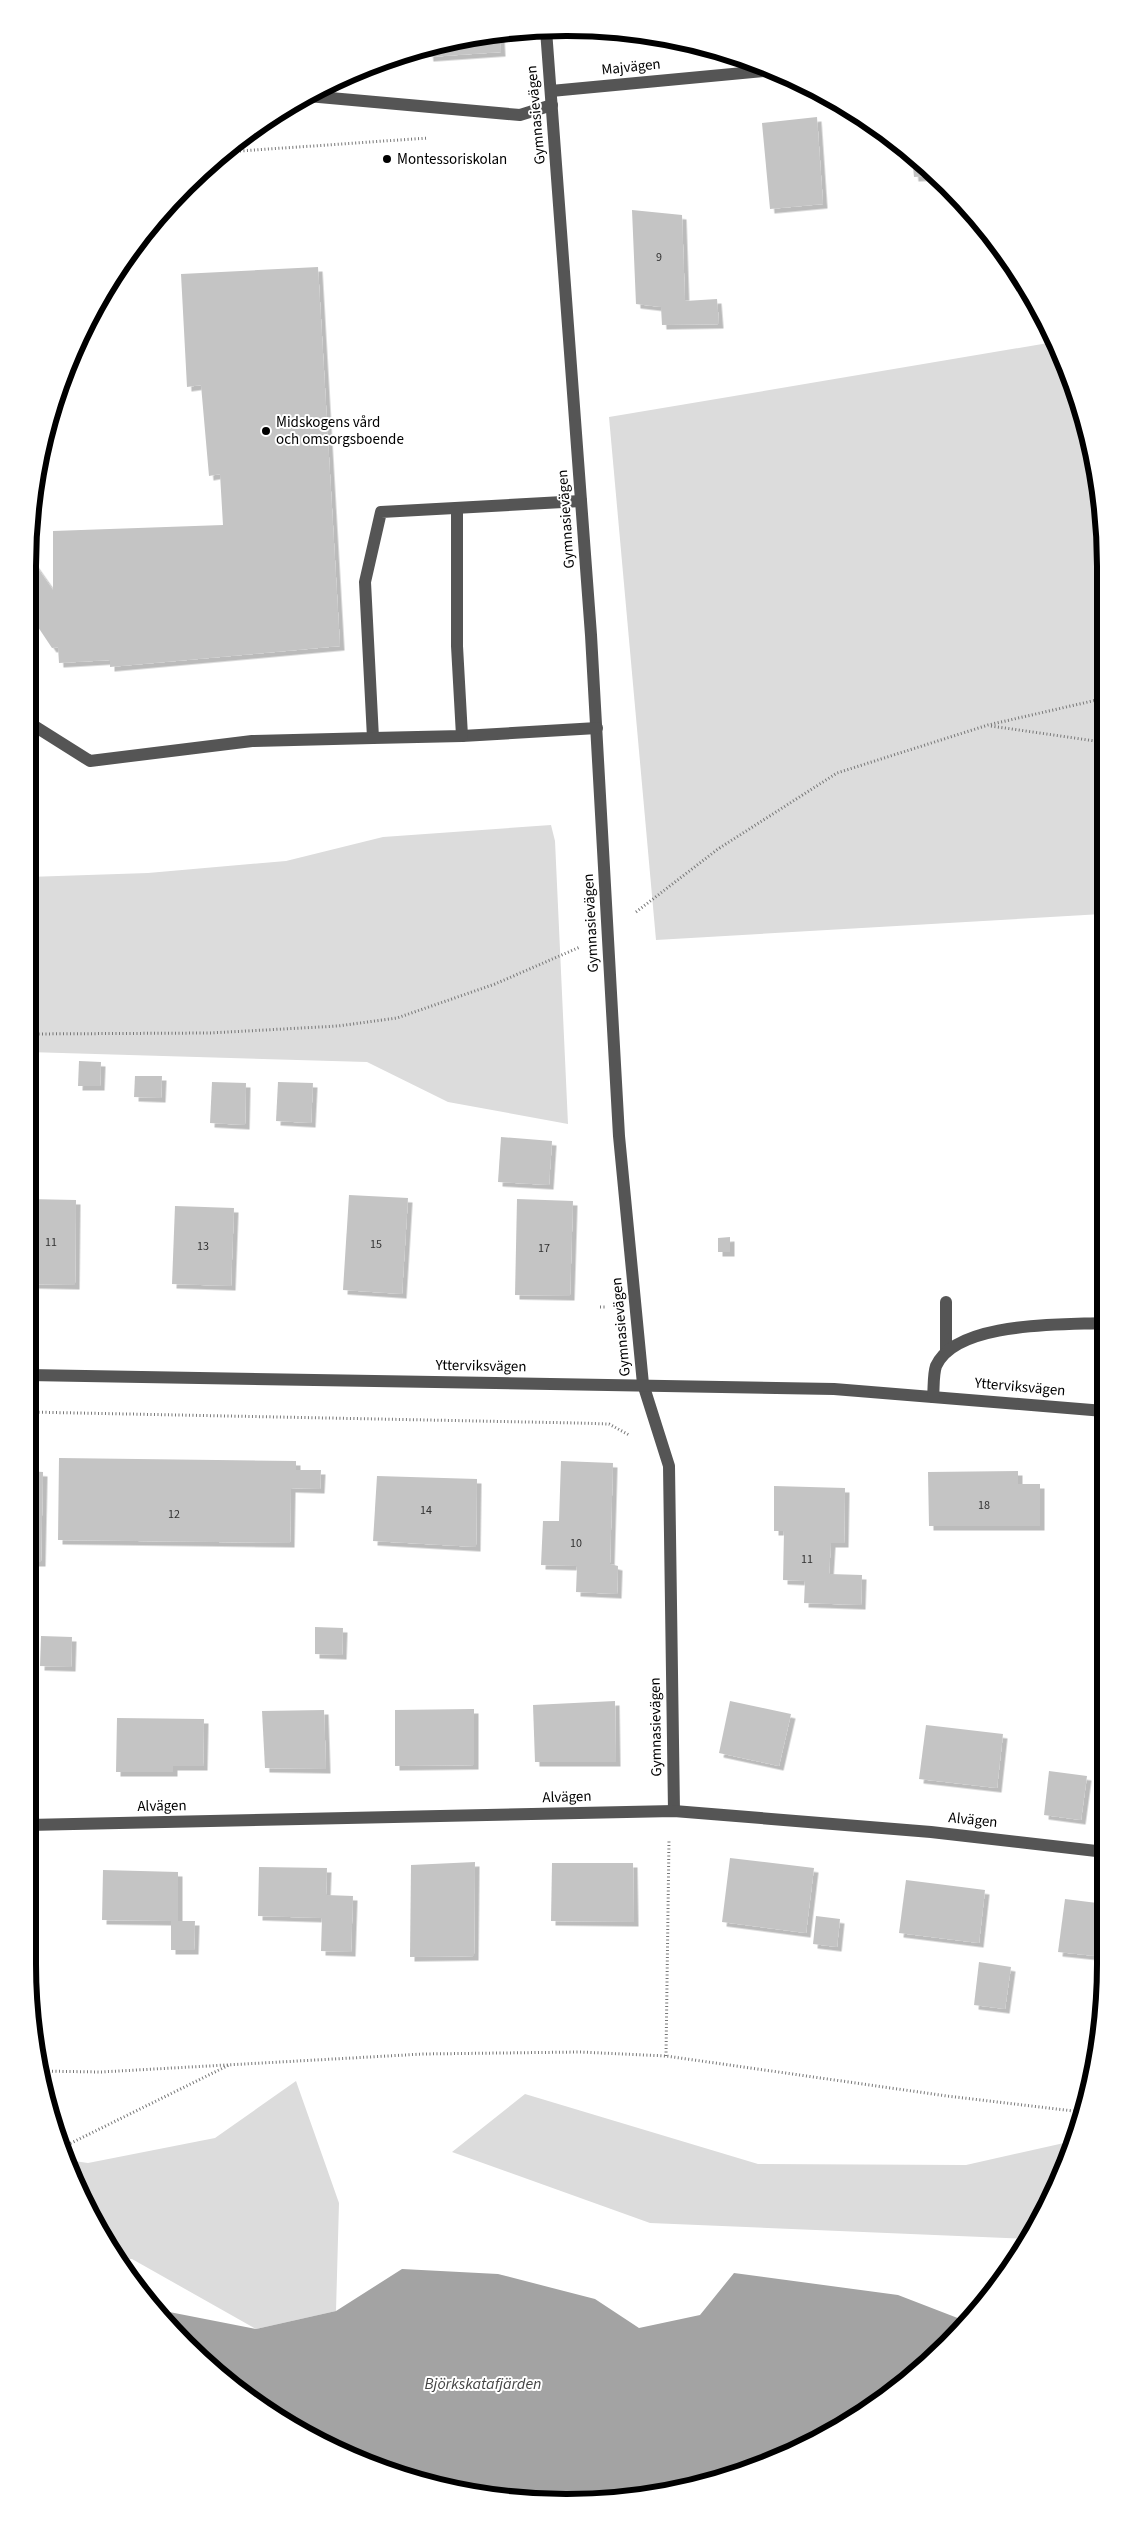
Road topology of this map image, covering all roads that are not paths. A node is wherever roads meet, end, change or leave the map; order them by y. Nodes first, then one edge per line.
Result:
1 (547, 37) edge
2 (756, 72) edge
3 (551, 91) junction
4 (320, 97) edge
5 (552, 105) junction
6 (581, 501) junction
7 (457, 508) junction
8 (36, 727) edge
9 (597, 728) junction
10 (462, 736) junction
11 (373, 738) junction
12 (946, 1302) dead end
13 (1097, 1323) edge
14 (946, 1352) junction
15 (36, 1375) edge
16 (643, 1384) junction
17 (933, 1397) junction
18 (1097, 1410) edge
19 (674, 1811) junction
20 (36, 1825) edge
21 (1097, 1851) edge

1 - 3 street, Gymnasievägen
2 - 3 street, Majvägen
3 - 5 street, Gymnasievägen
4 - 5 street
5 - 6 street, Gymnasievägen
6 - 7 street
6 - 9 street, Gymnasievägen
7 - 10 street
7 - 11 street
8 - 11 street
9 - 10 street
9 - 16 street, Gymnasievägen
10 - 11 street
12 - 14 street
13 - 14 street
14 - 17 street
15 - 16 street, Ytterviksvägen
16 - 17 street, Ytterviksvägen
16 - 19 street, Gymnasievägen
17 - 18 street, Ytterviksvägen
19 - 20 street, Alvägen
19 - 21 street, Alvägen

